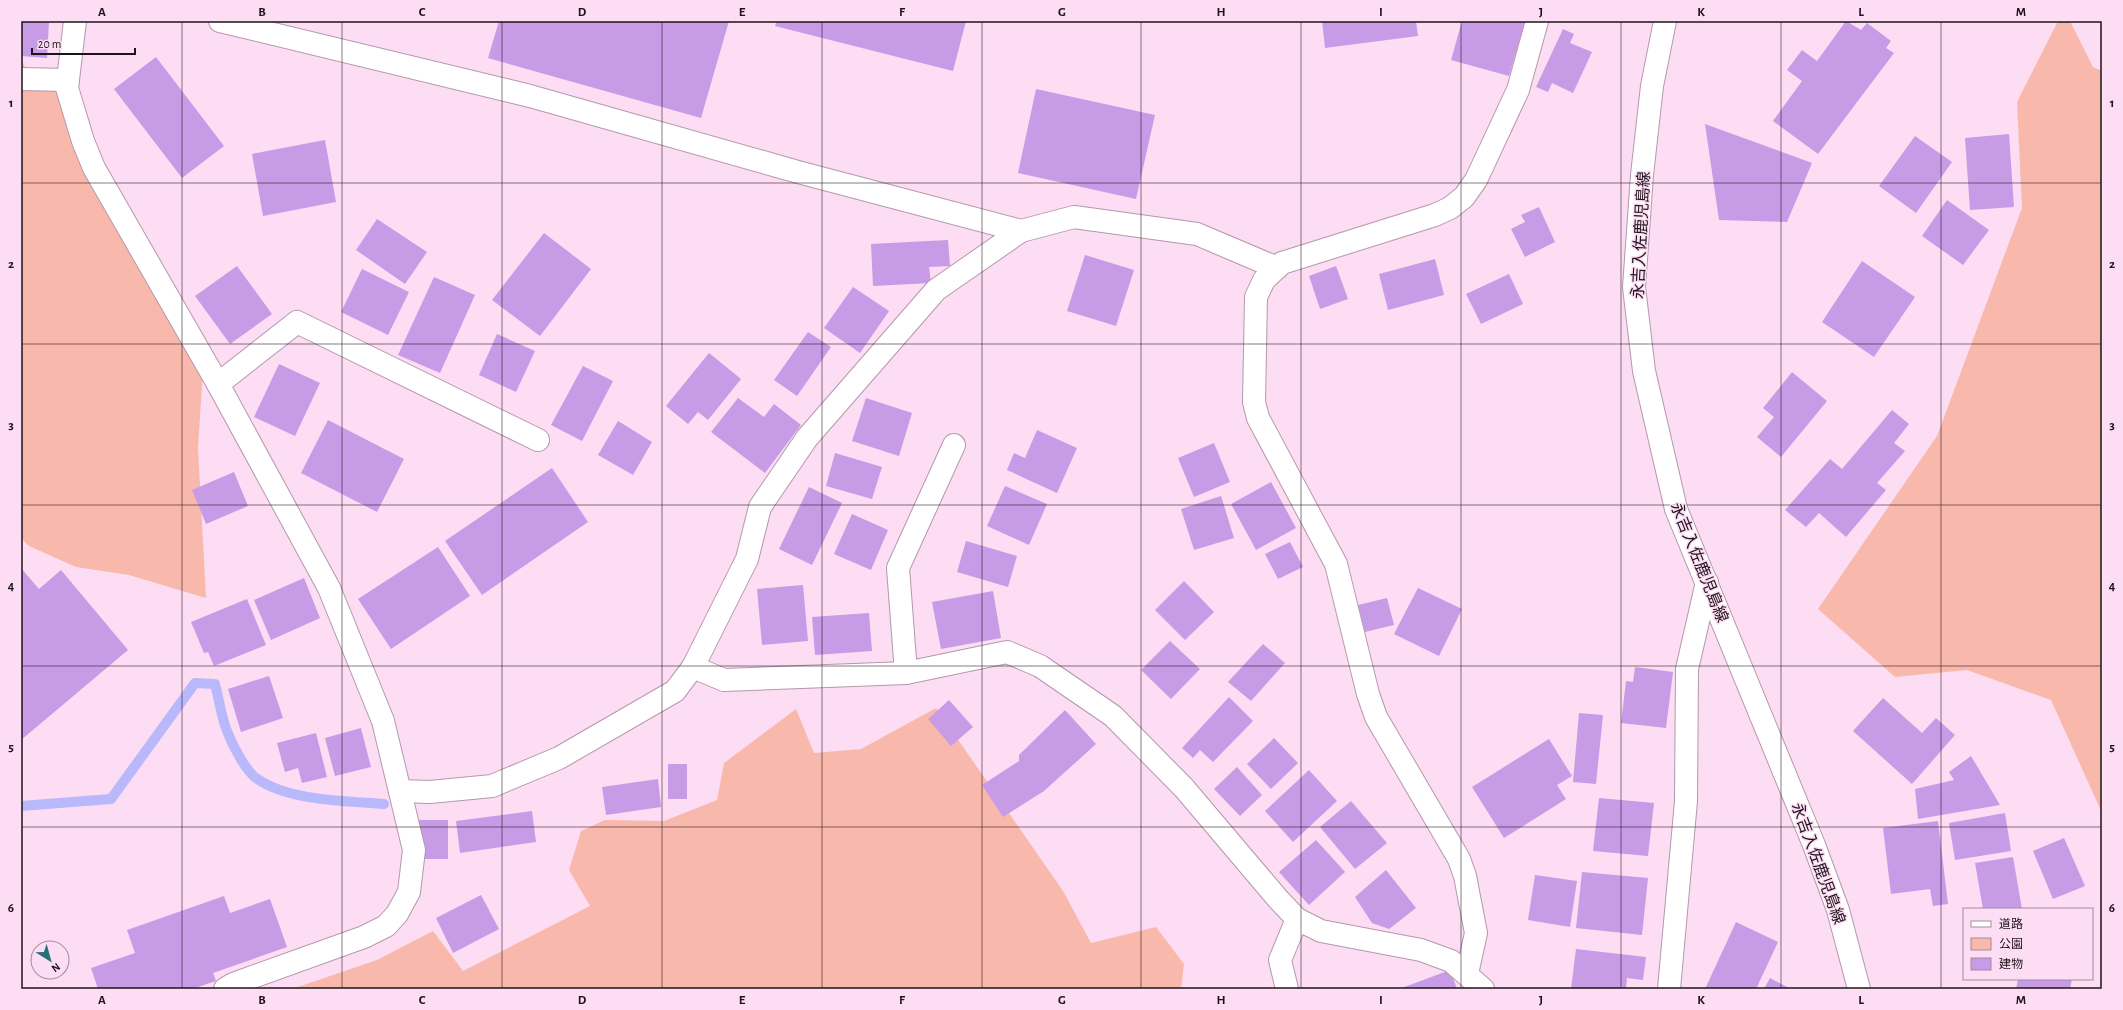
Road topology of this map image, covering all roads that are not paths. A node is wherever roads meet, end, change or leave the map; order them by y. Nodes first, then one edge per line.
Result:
1 (75, 21) edge
2 (220, 21) edge
3 (1537, 21) edge
4 (1665, 21) edge
5 (21, 79) edge
6 (68, 80) junction
7 (1021, 231) junction
8 (1277, 268) junction
9 (218, 384) junction
10 (538, 440) dead end
11 (954, 445) dead end
12 (1707, 582) junction
13 (693, 667) junction
14 (906, 673) junction
15 (400, 791) junction
16 (1297, 918) junction
17 (1467, 974) junction
18 (225, 989) edge
19 (1287, 989) edge
20 (1482, 989) edge
21 (1669, 989) edge
22 (1859, 989) edge

1 - 6 street
2 - 7 street
3 - 8 street
4 - 12 street, 永吉入佐鹿児島線
5 - 6 street
6 - 9 street
7 - 8 street
7 - 13 street
8 - 17 street
9 - 10 street
9 - 15 street
11 - 14 street
12 - 21 street
12 - 22 street, 永吉入佐鹿児島線
13 - 14 street
13 - 15 street
14 - 16 street
15 - 18 street
16 - 17 street
16 - 19 street
17 - 20 street

